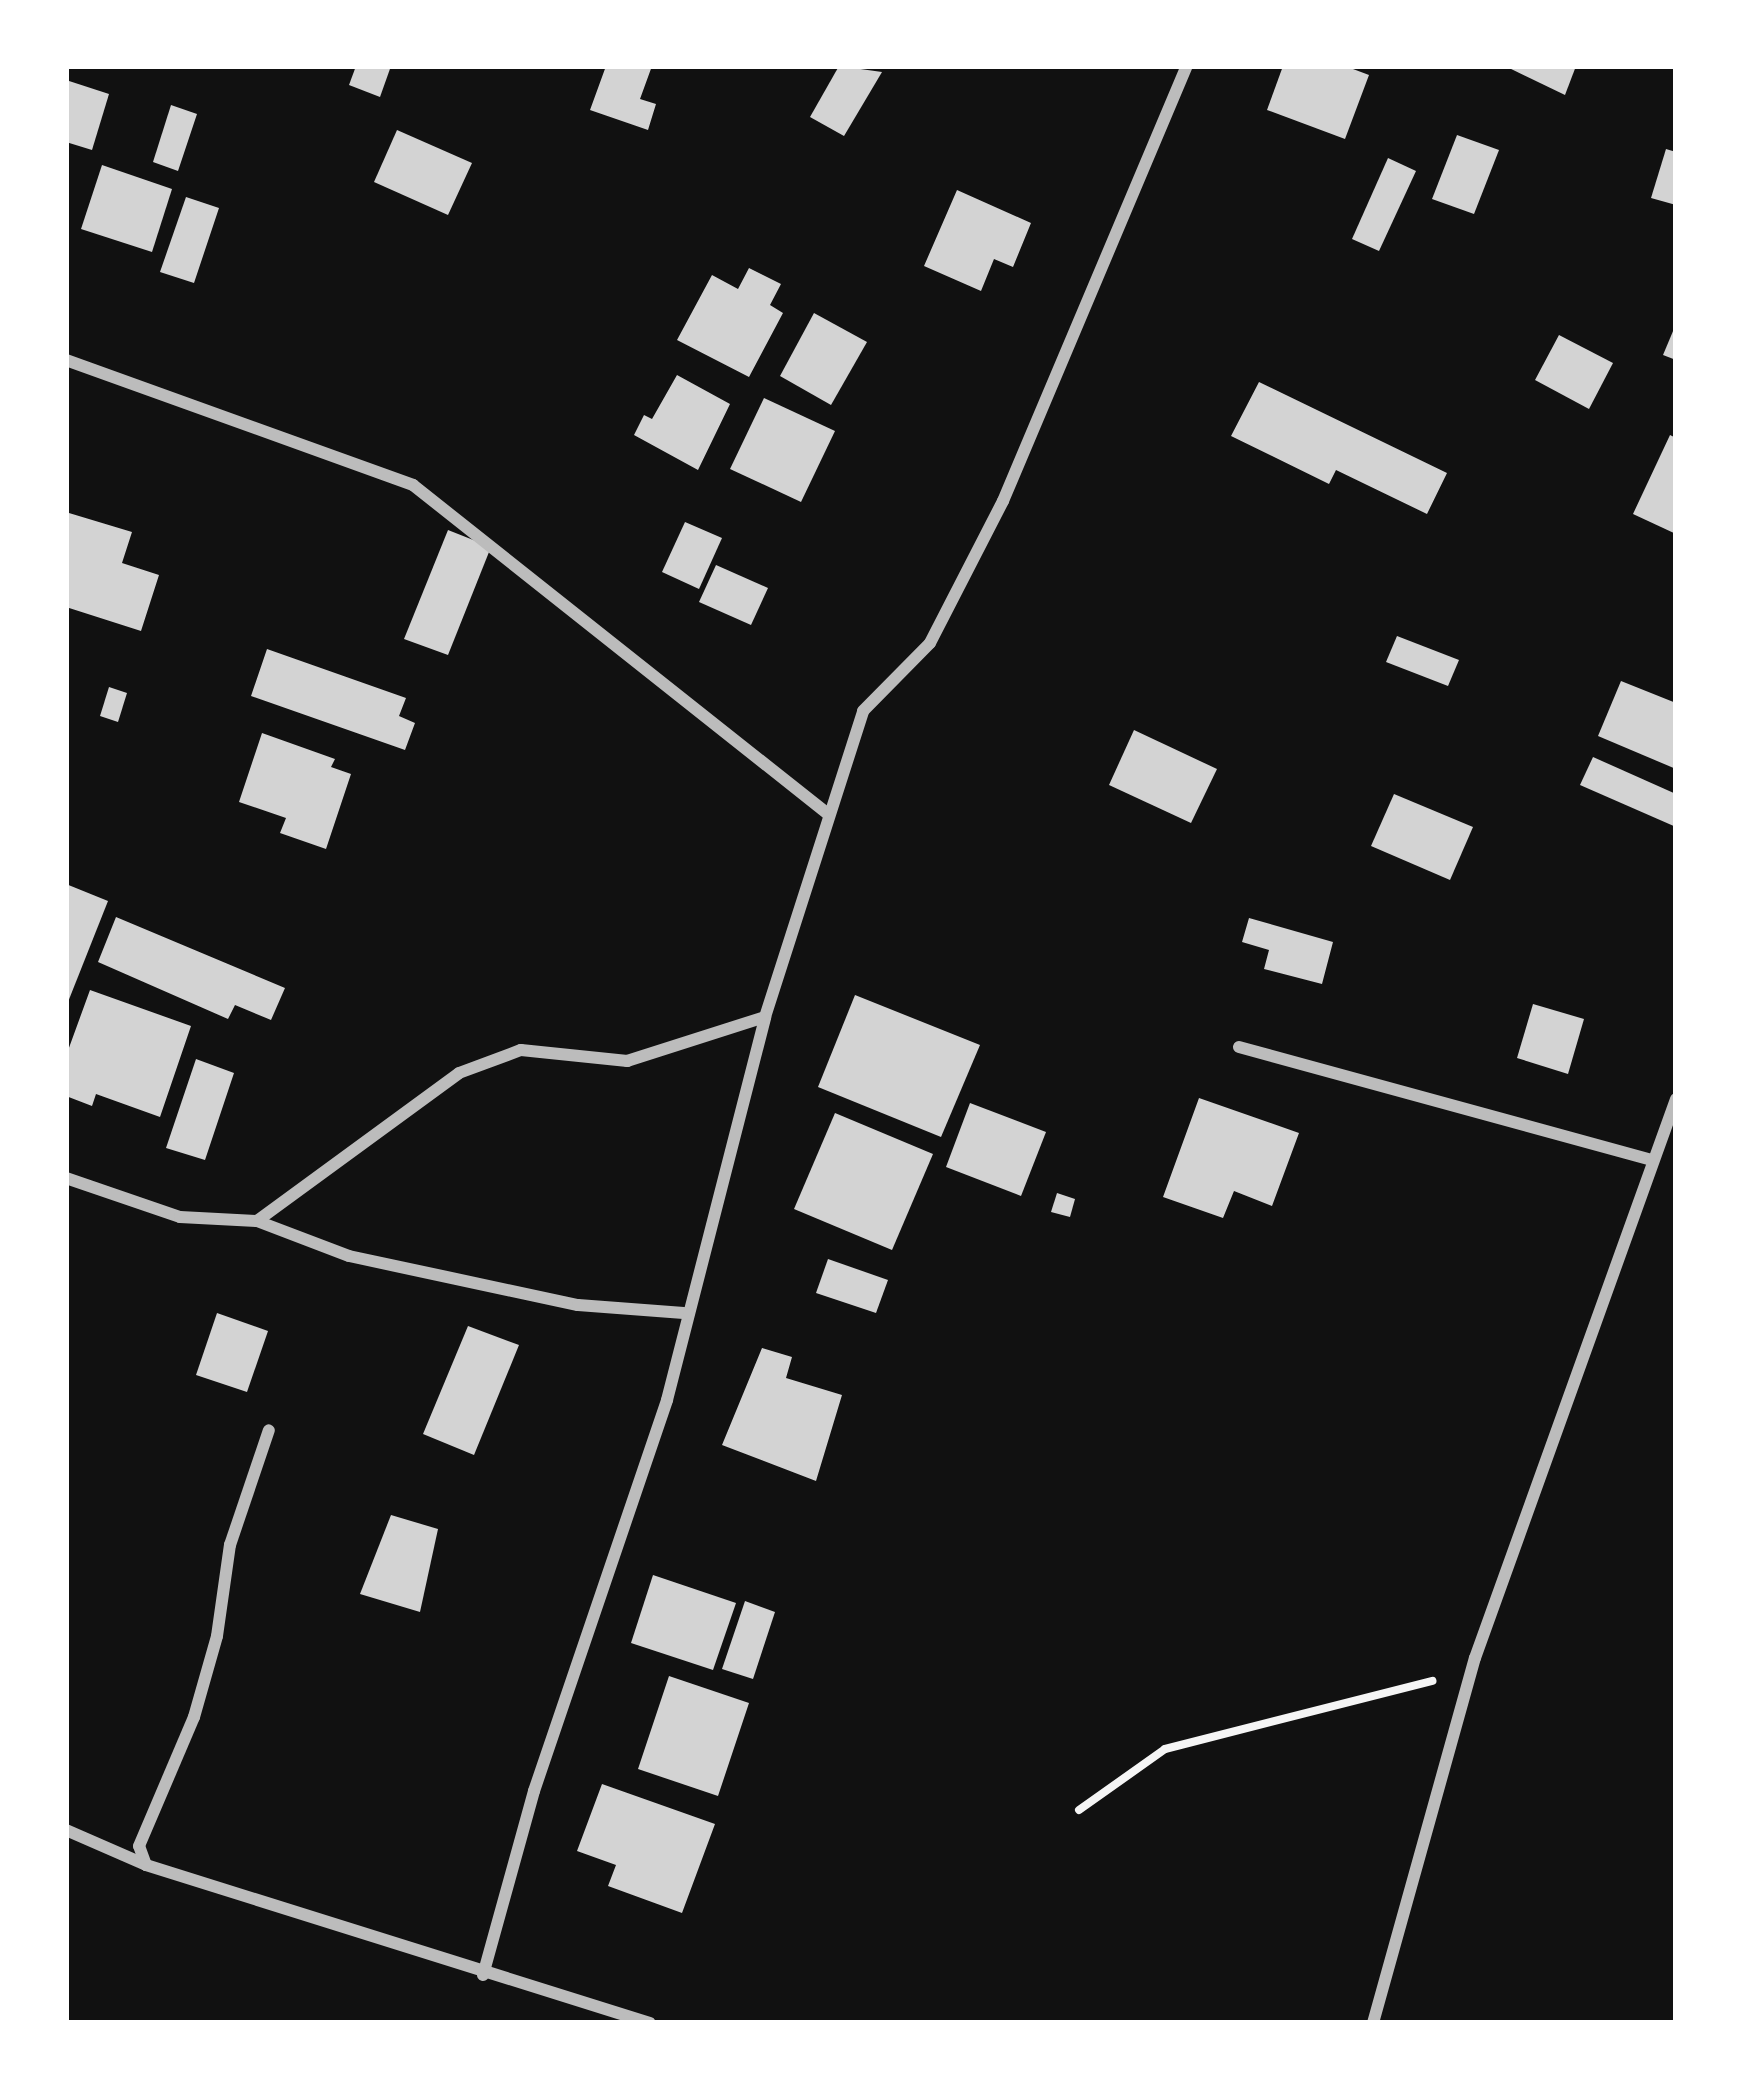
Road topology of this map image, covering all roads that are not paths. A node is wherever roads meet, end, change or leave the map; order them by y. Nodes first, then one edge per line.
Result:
1 (1186, 66) edge
2 (66, 360) edge
3 (829, 814) junction
4 (765, 1017) junction
5 (1239, 1047) dead end
6 (1676, 1099) edge
7 (1651, 1160) junction
8 (66, 1178) edge
9 (257, 1221) junction
10 (685, 1313) junction
11 (269, 1430) dead end
12 (66, 1830) edge
13 (146, 1865) junction
14 (483, 1975) junction
15 (650, 2023) edge
16 (1373, 2023) edge

1 - 3 street
2 - 3 street
3 - 4 street
4 - 9 street
4 - 10 street
5 - 7 street
6 - 7 street
7 - 16 street
8 - 9 street
9 - 10 street
10 - 14 street
11 - 13 street
12 - 13 street
13 - 14 street
14 - 15 street

